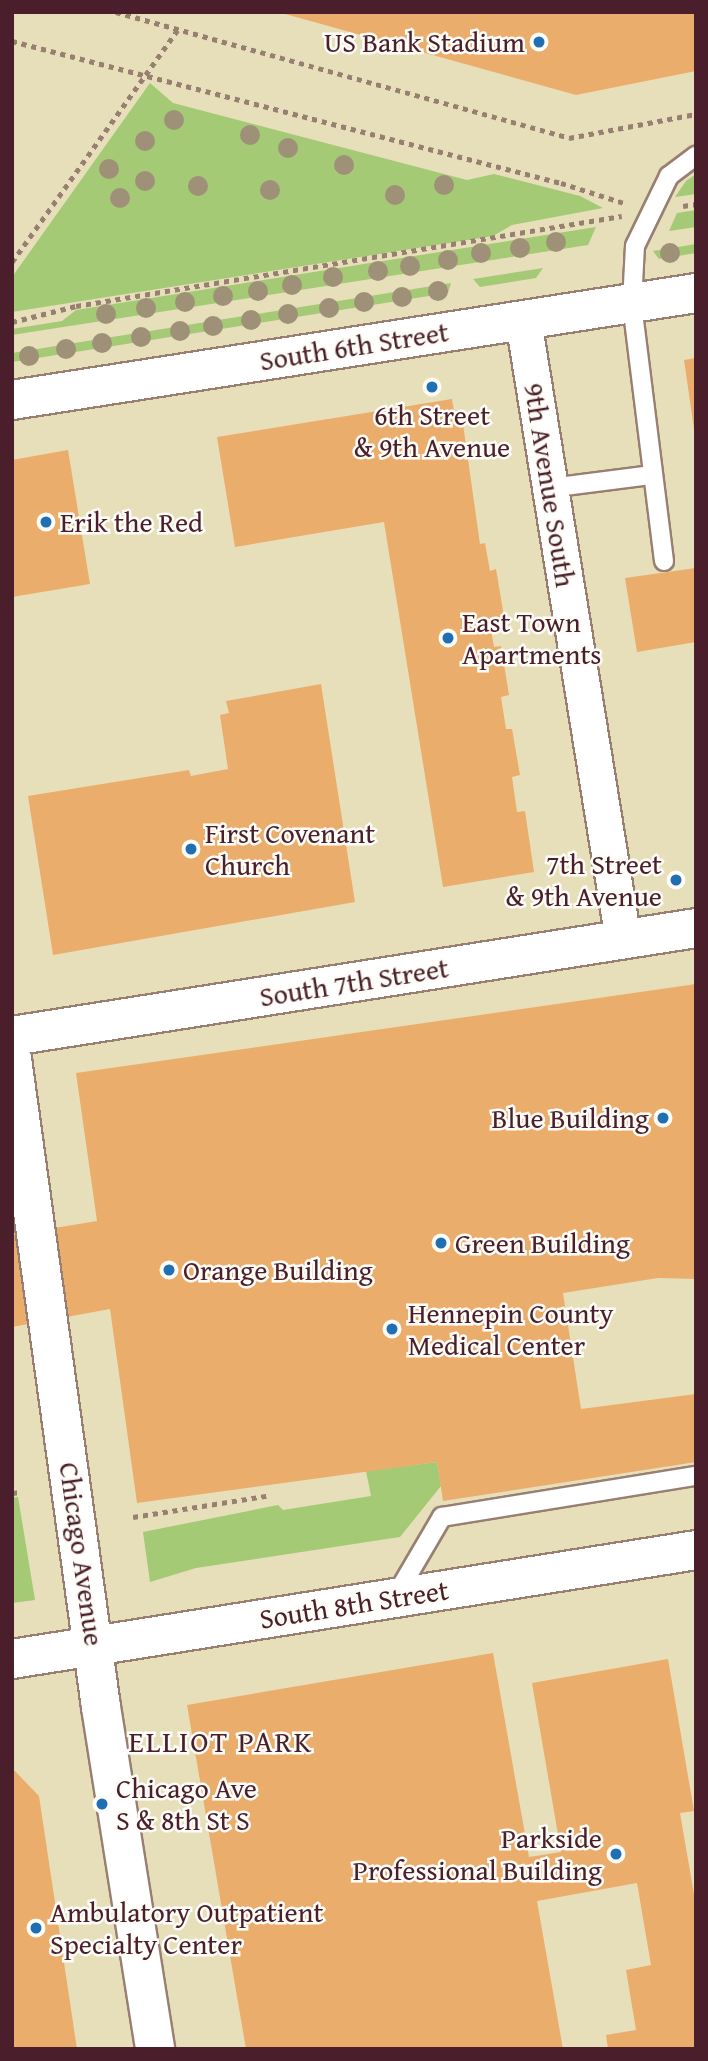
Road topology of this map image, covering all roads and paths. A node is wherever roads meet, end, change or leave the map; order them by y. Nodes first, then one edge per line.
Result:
1 (116, 12) edge
2 (178, 29) junction
3 (12, 41) edge
4 (143, 76) junction
5 (696, 114) edge
6 (696, 156) edge
7 (696, 204) edge
8 (649, 211) junction
9 (12, 262) edge
10 (696, 293) edge
11 (632, 303) junction
12 (523, 320) junction
13 (12, 322) edge
14 (12, 400) edge
15 (651, 475) junction
16 (550, 488) junction
17 (664, 561) dead end
18 (696, 928) edge
19 (623, 940) junction
20 (12, 1036) edge
21 (12, 1059) edge
22 (19, 1154) edge
23 (696, 1476) edge
24 (21, 1492) dead end
25 (12, 1493) edge
26 (266, 1496) dead end
27 (133, 1517) dead end
28 (696, 1550) edge
29 (394, 1598) junction
30 (95, 1646) junction
31 (12, 1659) edge
32 (155, 2049) edge

1 - 2 path
2 - 4 path
2 - 5 path
3 - 4 path
4 - 8 path
4 - 9 path
6 - 8 lane
7 - 8 path
8 - 11 lane
8 - 13 path
10 - 11 main road, South 6th Street
11 - 12 main road, South 6th Street
11 - 15 lane
12 - 14 main road, South 6th Street
12 - 16 street, 9th Avenue South
15 - 16 lane
15 - 17 lane
16 - 19 street, 9th Avenue South
18 - 19 main road, South 7th Street
19 - 20 main road, South 7th Street
21 - 22 main road, Chicago Avenue
22 - 30 main road, Chicago Avenue
23 - 29 lane
24 - 25 path
26 - 27 path
28 - 29 main road, South 8th Street
29 - 30 main road, South 8th Street
30 - 31 main road, South 8th Street
30 - 32 main road, Chicago Avenue

